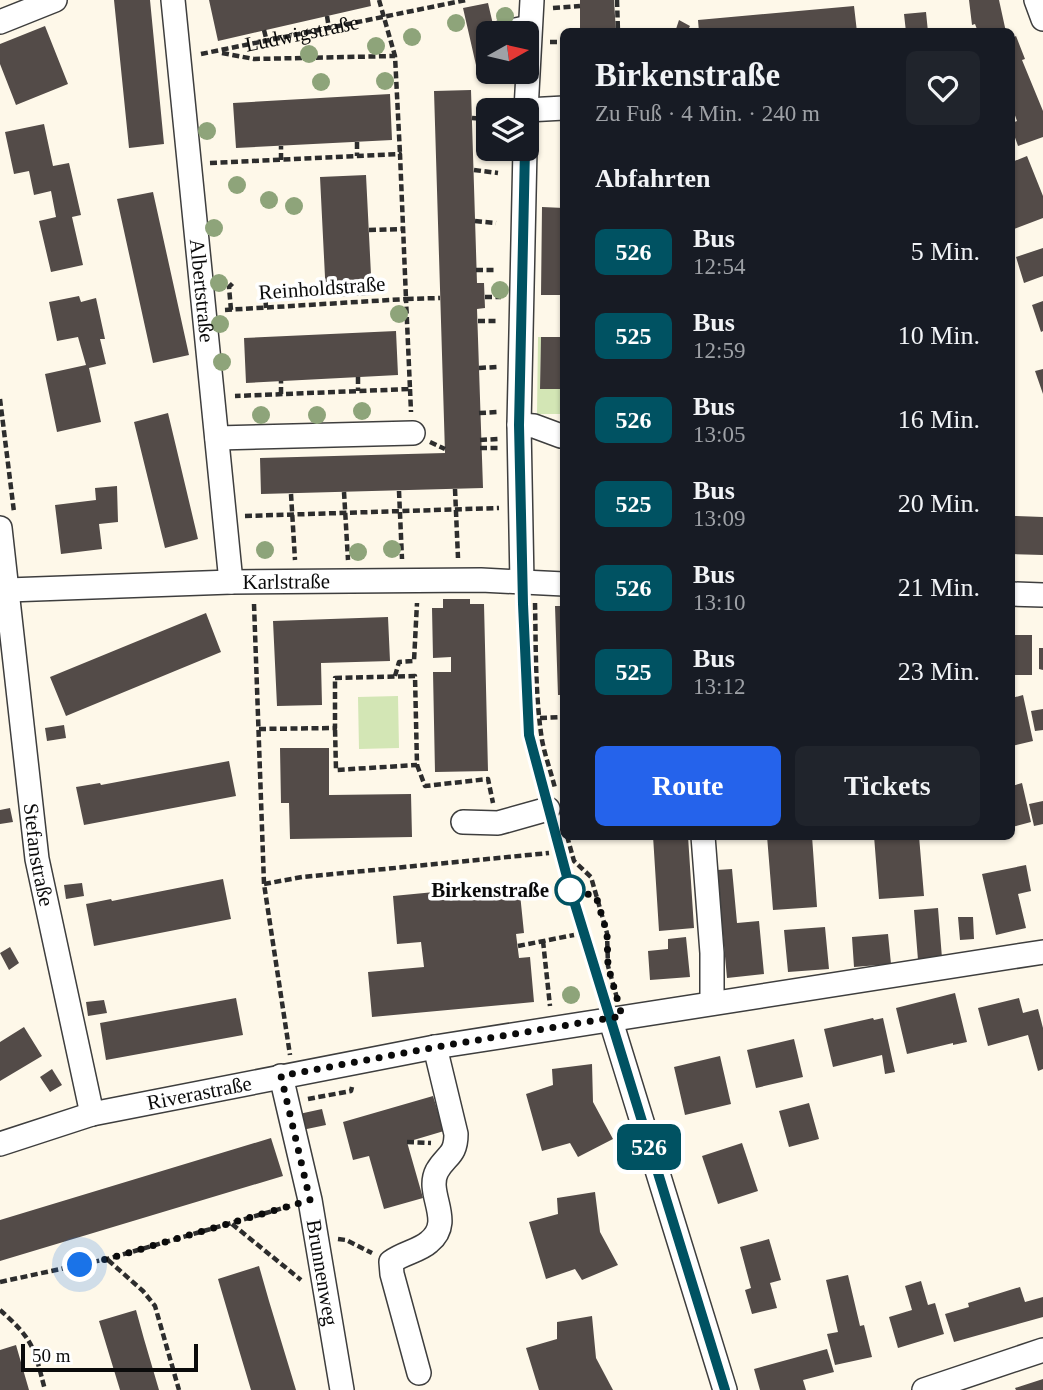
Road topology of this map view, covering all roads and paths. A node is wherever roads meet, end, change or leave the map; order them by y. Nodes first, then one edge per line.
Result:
1 (55, 0) edge
2 (173, 0) edge
3 (379, 0) edge
4 (464, 0) edge
5 (617, 0) edge
6 (1036, 0) edge
7 (539, 4) edge
8 (580, 6) dead end
9 (327, 16) dead end
10 (383, 18) junction
11 (1043, 19) edge
12 (524, 21) edge
13 (0, 22) edge
14 (618, 28) edge
15 (329, 29) junction
16 (264, 30) dead end
17 (267, 42) junction
18 (218, 52) junction
19 (395, 56) junction
20 (179, 58) junction
21 (560, 108) edge
22 (539, 109) edge
23 (472, 118) dead end
24 (476, 118) edge
25 (357, 142) dead end
26 (281, 146) dead end
27 (400, 154) junction
28 (357, 156) junction
29 (281, 160) junction
30 (524, 161) edge
31 (190, 164) junction
32 (474, 170) dead end
33 (498, 173) dead end
34 (475, 221) dead end
35 (496, 223) dead end
36 (403, 229) junction
37 (369, 230) dead end
38 (477, 270) dead end
39 (496, 270) dead end
40 (233, 283) dead end
41 (265, 292) dead end
42 (485, 297) dead end
43 (496, 297) dead end
44 (440, 298) dead end
45 (406, 299) junction
46 (266, 308) junction
47 (231, 310) junction
48 (204, 312) junction
49 (478, 321) dead end
50 (496, 321) dead end
51 (497, 367) dead end
52 (480, 368) dead end
53 (358, 377) dead end
54 (281, 381) dead end
55 (358, 391) junction
56 (281, 394) junction
57 (213, 397) junction
58 (0, 399) edge
59 (486, 412) dead end
60 (479, 413) dead end
61 (511, 432) junction
62 (413, 433) dead end
63 (560, 436) edge
64 (217, 438) junction
65 (480, 440) dead end
66 (480, 448) dead end
67 (503, 448) dead end
68 (455, 489) dead end
69 (399, 491) dead end
70 (344, 492) dead end
71 (291, 494) dead end
72 (503, 508) dead end
73 (456, 509) junction
74 (400, 511) junction
75 (345, 513) junction
76 (293, 514) junction
77 (225, 517) junction
78 (8, 525) edge
79 (458, 558) dead end
80 (402, 560) dead end
81 (295, 561) dead end
82 (348, 561) dead end
83 (242, 582) junction
84 (528, 583) junction
85 (560, 584) edge
86 (4, 591) edge
87 (417, 592) dead end
88 (1015, 594) edge
89 (1043, 595) edge
90 (395, 676) junction
91 (560, 717) edge
92 (540, 718) junction
93 (335, 728) junction
94 (259, 729) junction
95 (417, 765) junction
96 (553, 804) joint
97 (463, 822) dead end
98 (498, 823) junction
99 (568, 840) edge
100 (703, 840) edge
101 (549, 853) dead end
102 (264, 884) junction
103 (574, 935) dead end
104 (543, 941) junction
105 (518, 946) dead end
106 (1043, 952) edge
107 (712, 1003) junction
108 (616, 1017) junction
109 (552, 1018) dead end
110 (436, 1047) junction
111 (287, 1075) junction
112 (92, 1114) junction
113 (0, 1144) edge
114 (310, 1200) junction
115 (231, 1223) junction
116 (316, 1237) junction
117 (107, 1259) junction
118 (391, 1262) junction
119 (0, 1282) edge
120 (327, 1301) junction
121 (0, 1310) edge
122 (1043, 1350) edge
123 (419, 1373) dead end
124 (45, 1390) edge
125 (179, 1390) edge
126 (342, 1390) edge
127 (724, 1390) edge
128 (924, 1390) edge

1 - 13 street
2 - 20 street, Albertstraße
3 - 10 path
4 - 10 path, Ludwigstraße
5 - 14 path
6 - 11 street
7 - 8 path
7 - 12 street
9 - 15 path
10 - 15 path, Ludwigstraße
10 - 19 path
15 - 17 path, Ludwigstraße
16 - 17 path
17 - 18 path, Ludwigstraße
18 - 19 path
18 - 20 path, Ludwigstraße
19 - 27 path
20 - 31 street, Albertstraße
21 - 22 street
23 - 24 path
25 - 28 path
26 - 29 path
27 - 28 path
27 - 36 path
28 - 29 path
29 - 31 path
30 - 61 street
31 - 48 street, Albertstraße
32 - 33 path
34 - 35 path
36 - 37 path
36 - 45 path
38 - 39 path
40 - 47 path
41 - 46 path
42 - 43 path
44 - 45 path
45 - 46 path, Reinholdstraße
45 - 55 path, Reinholdstraße
46 - 47 path, Reinholdstraße
47 - 48 path, Reinholdstraße
48 - 57 street, Albertstraße
49 - 50 path
51 - 52 path
53 - 55 path
54 - 56 path
55 - 56 path, Reinholdstraße
56 - 57 path, Reinholdstraße
57 - 64 street, Albertstraße
58 - 78 path
59 - 60 path
61 - 63 street
61 - 65 path
61 - 84 street
62 - 64 street
64 - 77 street, Albertstraße
66 - 67 path
68 - 73 path
69 - 74 path
70 - 75 path
71 - 76 path
72 - 73 path
73 - 74 path
73 - 79 path
74 - 75 path
74 - 80 path
75 - 76 path
75 - 82 path
76 - 77 path
76 - 81 path
77 - 83 street, Albertstraße
78 - 86 street, Stefanstraße
83 - 84 street, Karlstraße
83 - 86 street, Karlstraße
83 - 94 path
84 - 85 street, Karlstraße
84 - 92 path
86 - 112 street, Stefanstraße
87 - 90 path
88 - 89 street
90 - 93 path
90 - 95 path
91 - 92 path
92 - 96 path
93 - 94 path
93 - 95 path
94 - 102 path
95 - 98 path
96 - 98 street
97 - 98 street
99 - 108 path
100 - 107 street
101 - 102 path
102 - 111 path
103 - 104 path
104 - 105 path
104 - 109 path
106 - 107 street
107 - 108 street
108 - 110 street, Riverastraße
108 - 127 street
110 - 111 street, Riverastraße
110 - 118 street
111 - 112 street, Riverastraße
111 - 114 street, Brunnenweg
112 - 113 street, Riverastraße
114 - 115 path
114 - 116 street, Brunnenweg
115 - 117 path
115 - 120 path
116 - 118 path
116 - 120 street, Brunnenweg
117 - 119 path
117 - 125 path
118 - 123 street
120 - 126 street, Brunnenweg
121 - 124 path
122 - 128 street

